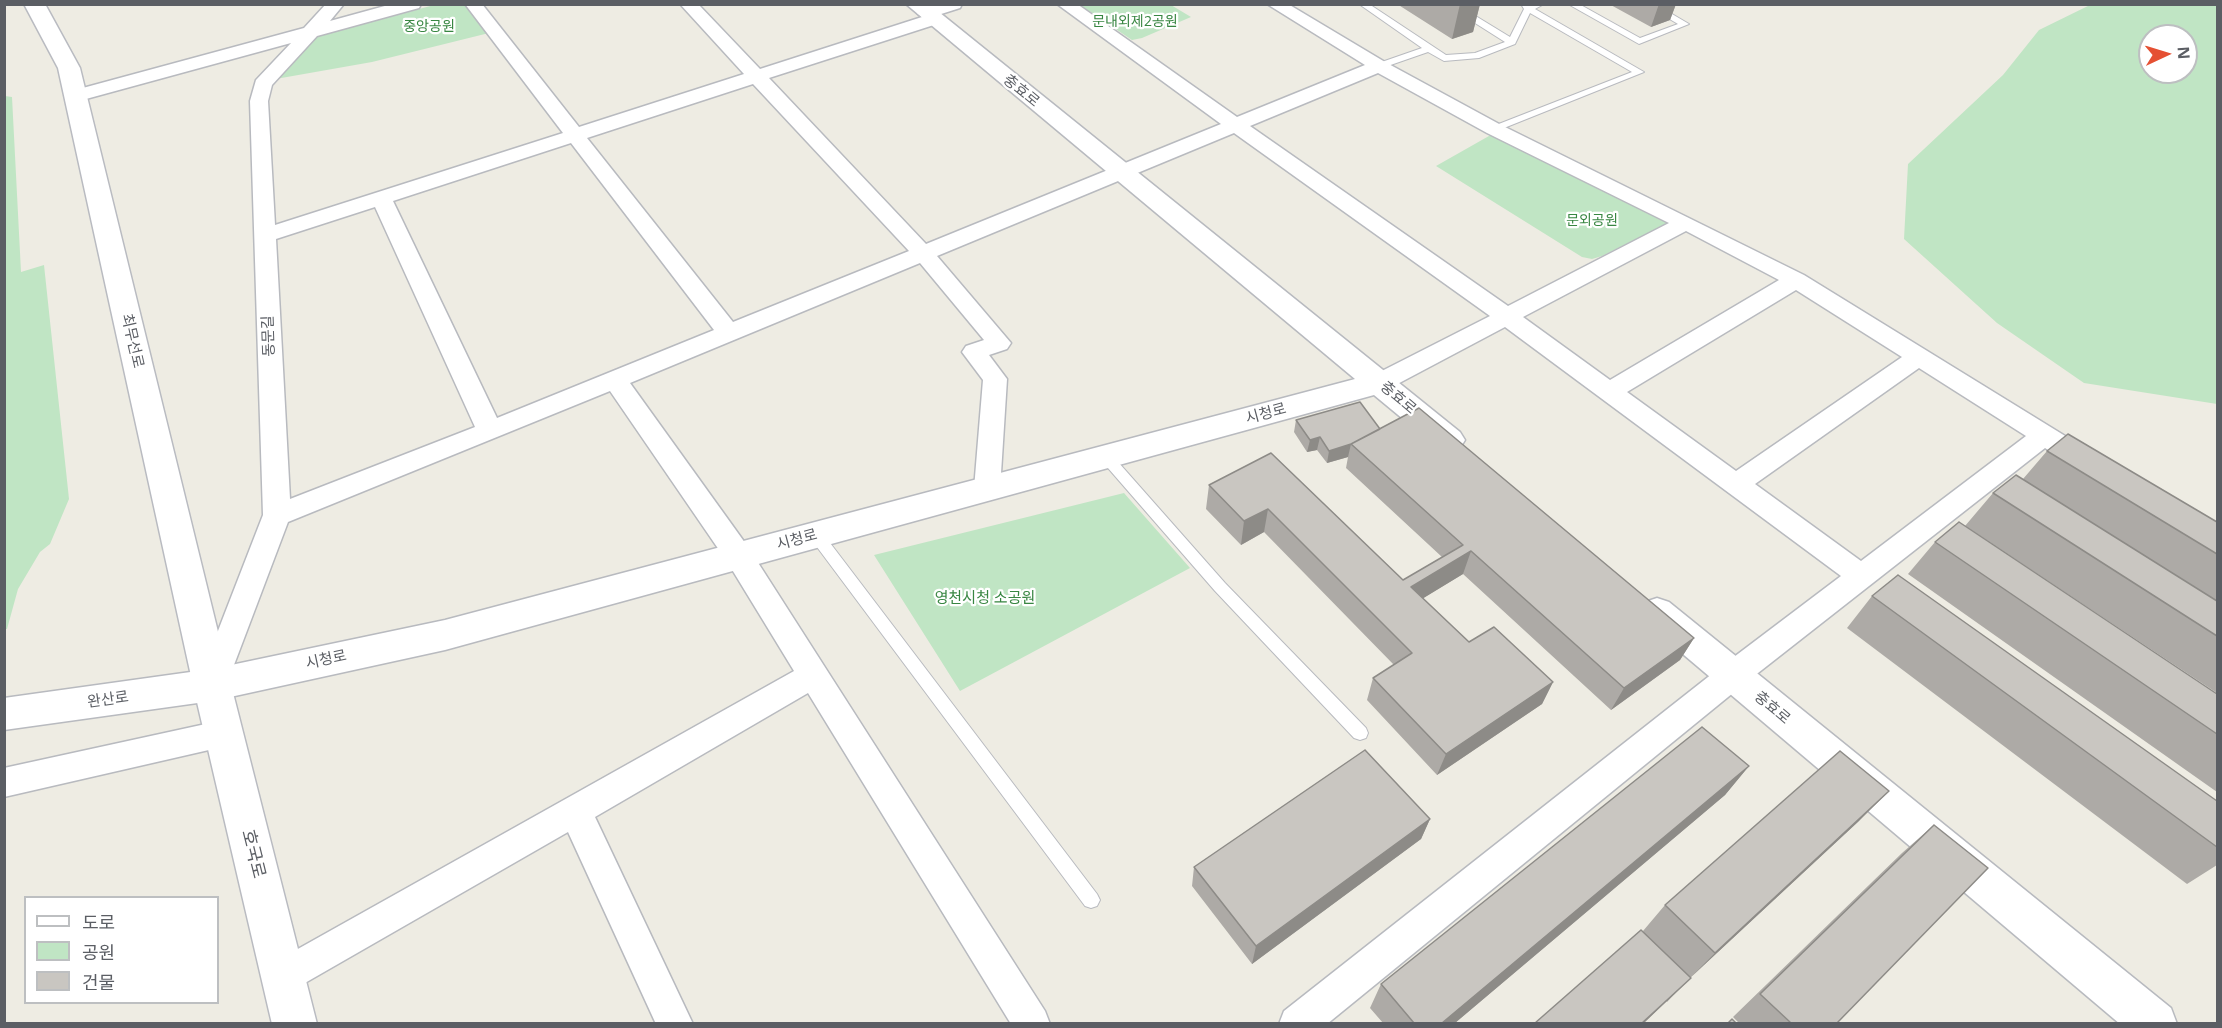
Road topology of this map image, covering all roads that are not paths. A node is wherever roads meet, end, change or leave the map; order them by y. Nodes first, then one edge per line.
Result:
1 (34, 4) edge
2 (336, 4) edge
3 (413, 4) edge
4 (473, 4) edge
5 (688, 4) edge
6 (1065, 4) edge
7 (1275, 4) edge
8 (1363, 4) edge
9 (1449, 4) edge
10 (1540, 4) edge
11 (1572, 4) edge
12 (1648, 4) edge
13 (1524, 7) edge
14 (933, 10) edge
15 (311, 31) junction
16 (1512, 42) junction
17 (1429, 50) junction
18 (1379, 66) junction
19 (756, 76) junction
20 (75, 96) junction
21 (1237, 126) junction
22 (1494, 129) junction
23 (575, 134) junction
24 (1121, 172) junction
25 (381, 197) junction
26 (1686, 223) junction
27 (266, 235) junction
28 (923, 253) junction
29 (1796, 280) junction
30 (1507, 317) junction
31 (729, 333) junction
32 (1919, 357) junction
33 (615, 380) junction
34 (1379, 383) junction
35 (1609, 392) junction
36 (490, 431) junction
37 (2044, 435) junction
38 (1106, 457) junction
39 (1470, 458) edge
40 (2102, 471) edge
41 (1736, 484) junction
42 (987, 489) junction
43 (277, 514) junction
44 (816, 535) junction
45 (738, 555) junction
46 (1861, 576) junction
47 (1633, 593) edge
48 (813, 675) junction
49 (1733, 675) junction
50 (212, 685) junction
51 (4, 714) edge
52 (1360, 733) dead end
53 (224, 734) junction
54 (4, 783) edge
55 (575, 811) junction
56 (1091, 900) dead end
57 (284, 977) junction
58 (295, 1023) edge
59 (675, 1023) edge
60 (1032, 1023) edge
61 (1297, 1023) edge
62 (2155, 1023) edge

1 - 20 street, 최무선로
2 - 15 street, 동문길
3 - 15 street
4 - 23 street
5 - 19 street
6 - 21 street
7 - 18 street
8 - 17 lane
9 - 16 lane
10 - 13 lane
11 - 12 lane
13 - 16 lane
13 - 22 lane
14 - 19 street
14 - 24 street, 충효로
15 - 20 street
15 - 27 street, 동문길
16 - 17 lane
17 - 18 lane
18 - 21 street
18 - 22 street
19 - 23 street
19 - 28 street
20 - 50 street, 최무선로
21 - 24 street
21 - 30 street
22 - 26 street
23 - 25 street
23 - 31 street
24 - 28 street
24 - 34 street, 충효로
25 - 27 street
25 - 36 street
26 - 29 street
26 - 30 street
27 - 43 street, 동문길
28 - 31 street
28 - 42 street
29 - 32 street
29 - 35 street
30 - 34 street
30 - 35 street
31 - 33 street
32 - 37 street
32 - 41 street
33 - 36 street
33 - 45 street
34 - 38 street, 시청로
34 - 39 street, 충효로
35 - 41 street
36 - 43 street
37 - 40 street
37 - 46 street
38 - 42 street, 시청로
38 - 52 lane
41 - 46 street
42 - 44 street, 시청로
43 - 50 street, 동문길
44 - 45 street, 시청로
44 - 56 lane
45 - 48 street
45 - 50 street, 시청로
46 - 49 street
47 - 49 street, 충효로
48 - 55 street
48 - 60 street
49 - 61 street
49 - 62 street, 충효로
50 - 51 street, 완산로
50 - 53 street, 호국로
53 - 54 street
53 - 57 street, 호국로
55 - 57 street
55 - 59 street
57 - 58 street, 호국로

